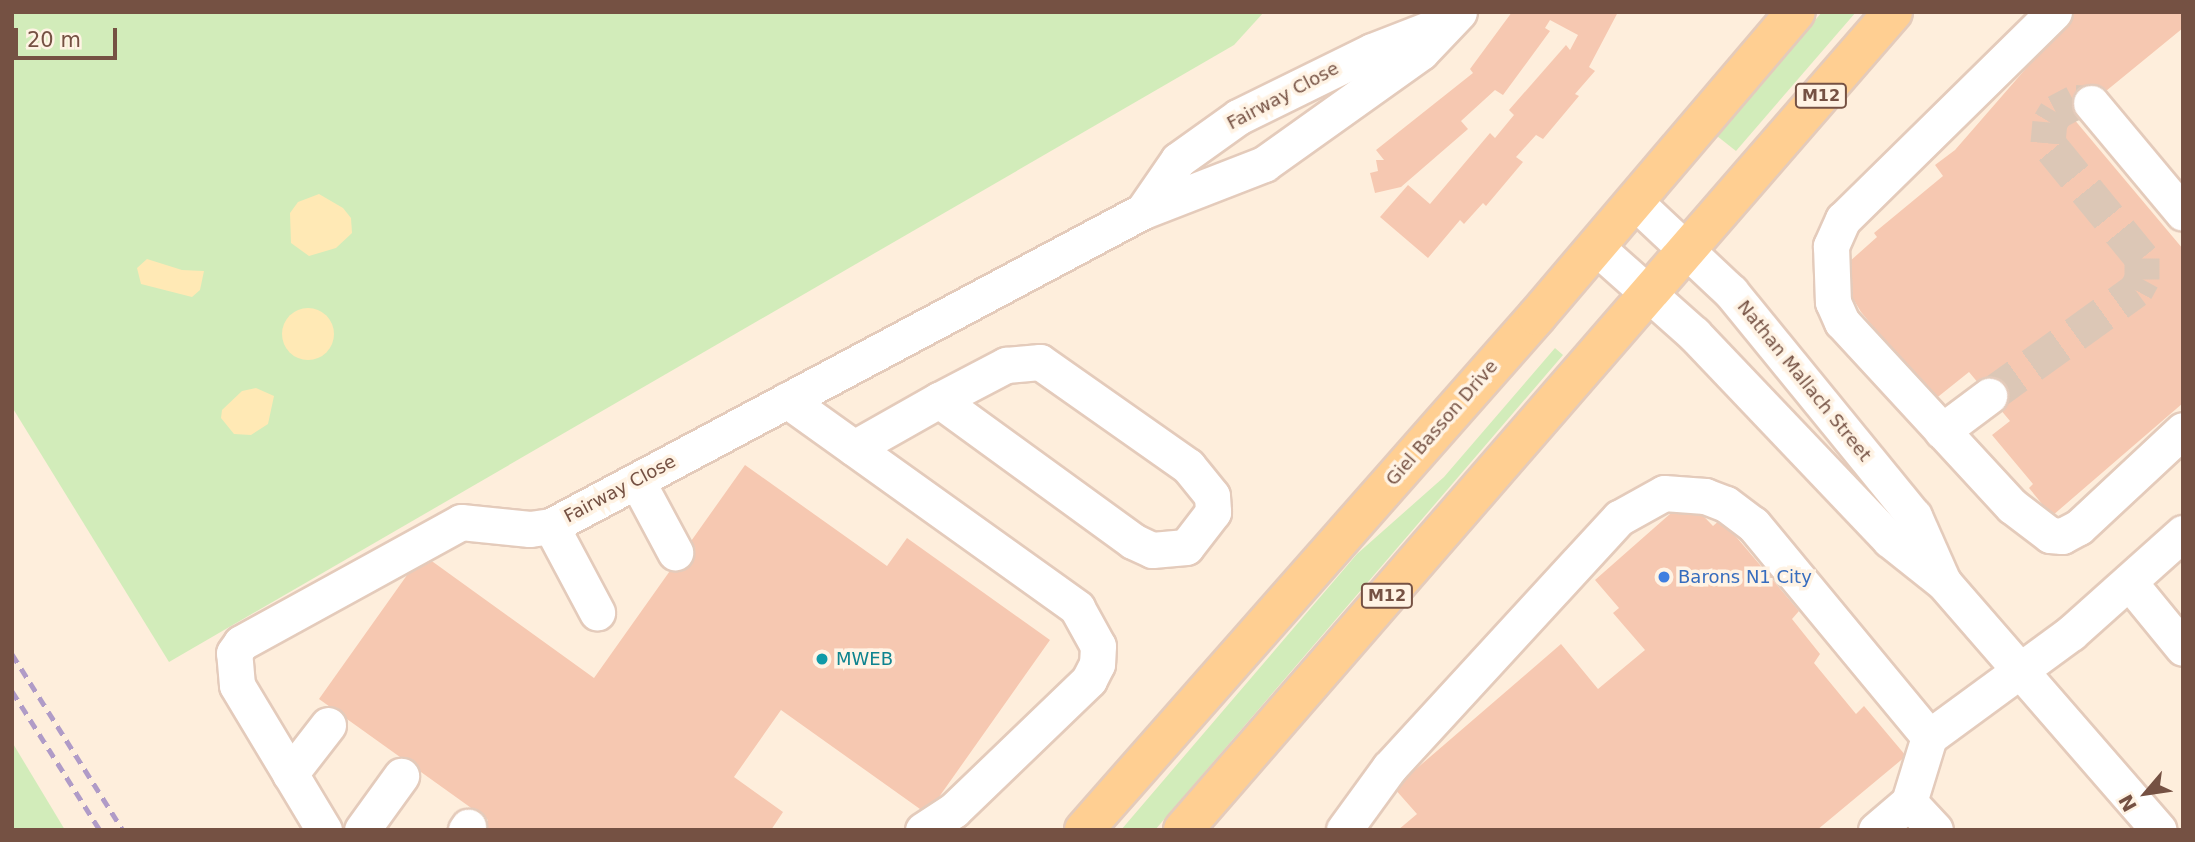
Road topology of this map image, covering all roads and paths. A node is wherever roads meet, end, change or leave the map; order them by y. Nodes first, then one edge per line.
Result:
1 (1796, 12) edge
2 (1893, 12) edge
3 (2054, 12) edge
4 (1456, 16) edge
5 (1301, 84) junction
6 (2091, 103) dead end
7 (1329, 120) junction
8 (1634, 201) junction
9 (1143, 211) junction
10 (2183, 214) edge
11 (1596, 247) junction
12 (1689, 250) junction
13 (1650, 295) junction
14 (1989, 396) tunnel mouth
15 (787, 400) junction
16 (939, 400) junction
17 (2183, 430) edge
18 (1942, 431) junction
19 (854, 448) junction
20 (637, 481) junction
21 (551, 526) junction
22 (2183, 533) edge
23 (675, 552) dead end
24 (2129, 582) junction
25 (1944, 583) junction
26 (597, 612) dead end
27 (2183, 648) edge
28 (2022, 670) junction
29 (328, 725) dead end
30 (1929, 737) junction
31 (290, 774) junction
32 (401, 776) dead end
33 (1909, 802) junction
34 (324, 830) edge
35 (362, 830) edge
36 (923, 830) edge
37 (1084, 830) edge
38 (1183, 830) edge
39 (1344, 830) edge
40 (1876, 830) edge
41 (1935, 830) edge
42 (2159, 830) edge

1 - 8 main road, Giel Basson Drive
2 - 12 main road, M12
3 - 18 street
4 - 5 street, Fairway Close
4 - 7 street, Fairway Close
5 - 7 street
5 - 9 street, Fairway Close
6 - 10 street
7 - 9 street, Fairway Close
8 - 11 main road, Giel Basson Drive
8 - 12 street, Nathan Mallach Street
9 - 15 street, Fairway Close
11 - 13 street, Nathan Mallach Street
11 - 37 main road, Giel Basson Drive
12 - 13 main road, M12
12 - 25 street, Nathan Mallach Street
13 - 25 street, Nathan Mallach Street
13 - 38 main road, M12
14 - 18 street
15 - 19 street
15 - 20 street, Fairway Close
16 - 16 street
16 - 19 street
17 - 18 street
19 - 36 street
20 - 21 street, Fairway Close
20 - 23 street
21 - 26 street
21 - 31 street, Fairway Close
22 - 24 street
24 - 27 street
24 - 28 street
25 - 28 street, Nathan Mallach Street
28 - 30 street
28 - 42 street, Nathan Mallach Street
29 - 31 street
30 - 33 street
30 - 39 street
31 - 34 street, Fairway Close
32 - 35 street
33 - 40 street
33 - 41 street

